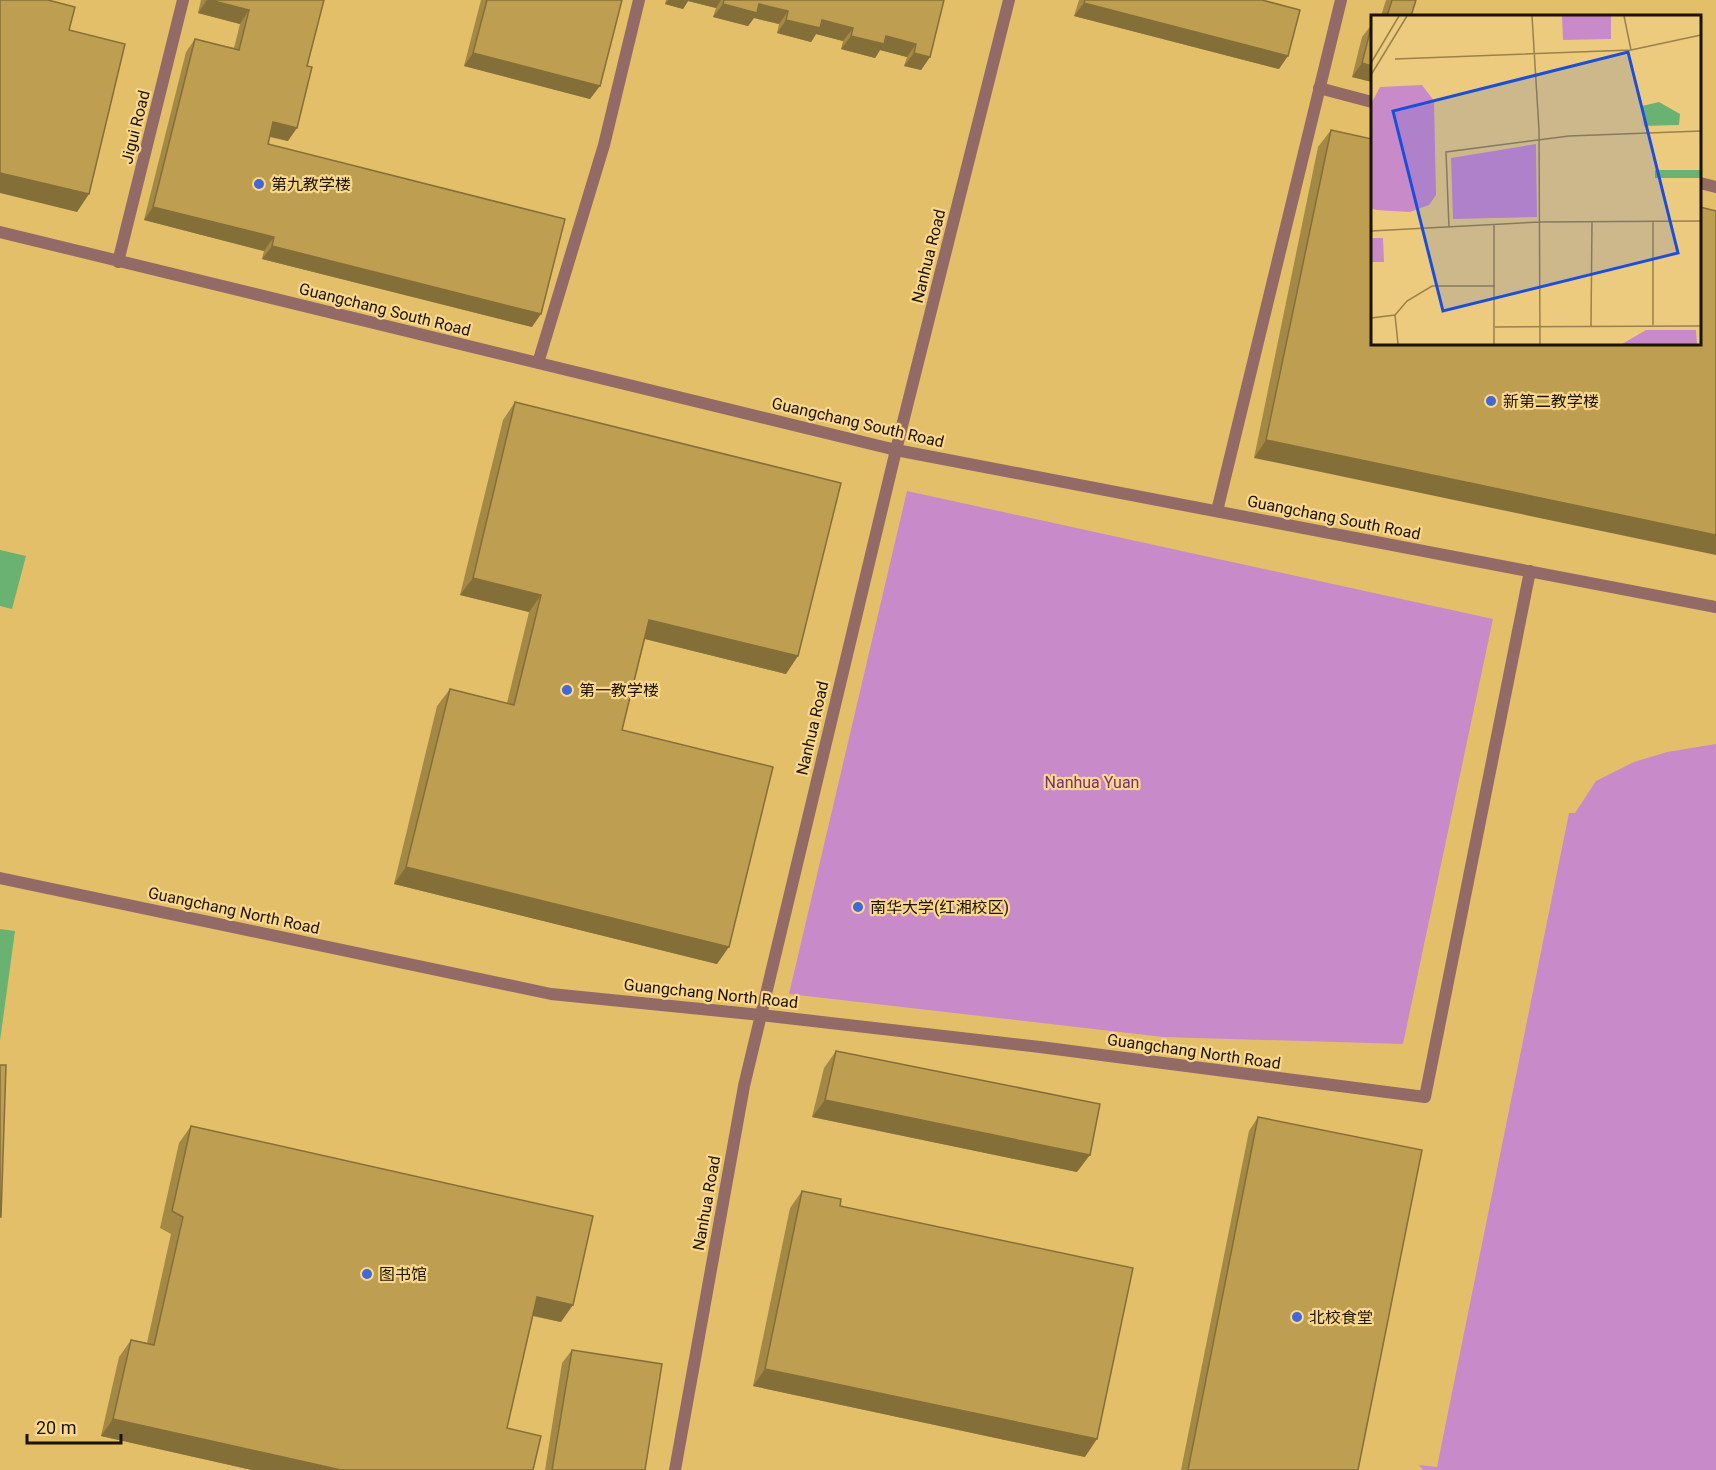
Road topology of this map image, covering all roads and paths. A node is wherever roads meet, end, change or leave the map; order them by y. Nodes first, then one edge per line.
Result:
1 (183, 0) edge
2 (639, 0) edge
3 (1009, 0) edge
4 (1341, 0) edge
5 (1319, 88) junction
6 (1371, 102) edge
7 (1701, 183) edge
8 (1716, 187) edge
9 (0, 232) edge
10 (118, 262) junction
11 (538, 363) junction
12 (896, 450) junction
13 (1217, 511) junction
14 (1530, 571) junction
15 (1716, 607) edge
16 (0, 878) edge
17 (761, 1015) junction
18 (675, 1470) edge

1 - 10 lane, Jigui Road
2 - 11 lane
3 - 12 lane, Nanhua Road
4 - 5 lane
5 - 6 lane
5 - 13 lane
7 - 8 lane
9 - 10 lane, Guangchang South Road
10 - 11 lane, Guangchang South Road
11 - 12 lane, Guangchang South Road
12 - 13 lane, Guangchang South Road
12 - 17 lane, Nanhua Road
13 - 14 lane, Guangchang South Road
14 - 15 lane, Guangchang South Road
14 - 17 lane, Guangchang North Road
16 - 17 lane, Guangchang North Road
17 - 18 lane, Nanhua Road

